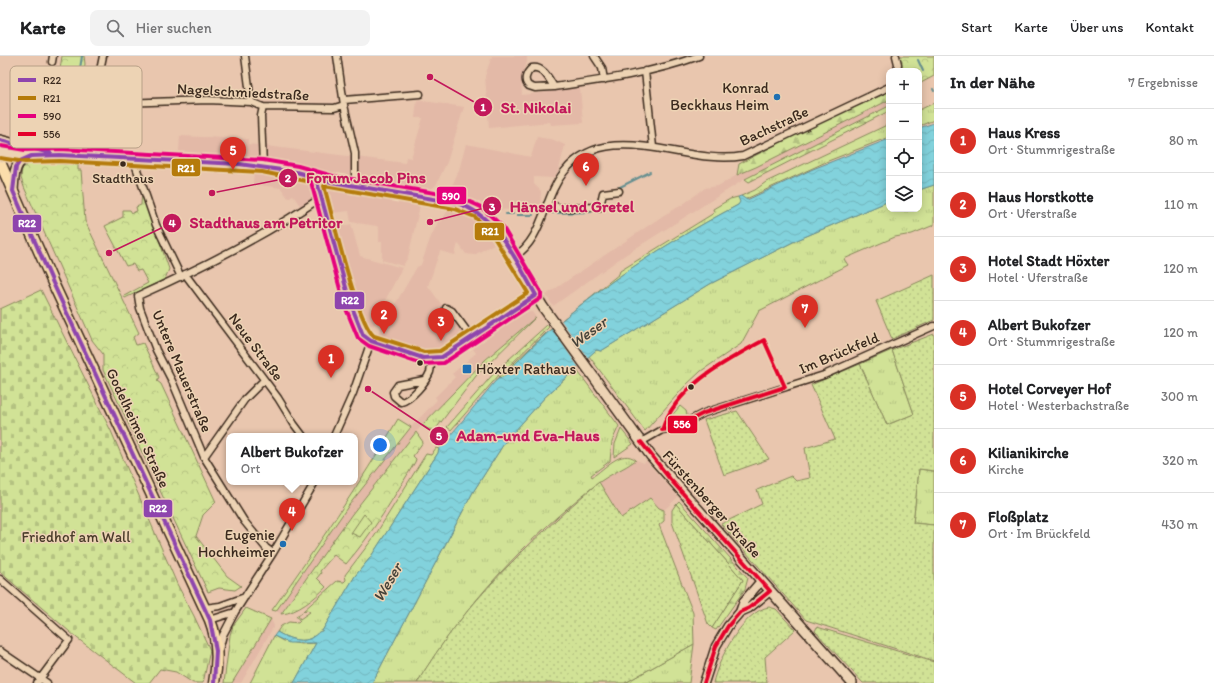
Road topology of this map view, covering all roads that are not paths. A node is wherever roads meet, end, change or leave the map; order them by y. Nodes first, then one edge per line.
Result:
1 (103, 56) edge
2 (244, 56) edge
3 (338, 56) edge
4 (594, 56) edge
5 (699, 56) edge
6 (896, 56) edge
7 (101, 66) edge
8 (897, 68) edge
9 (645, 71) junction
10 (604, 80) junction
11 (554, 87) junction
12 (886, 88) edge
13 (420, 94) dead end
14 (142, 102) edge
15 (251, 102) junction
16 (344, 103) junction
17 (263, 107) junction
18 (0, 140) edge
19 (10, 142) edge
20 (653, 147) junction
21 (32, 148) edge
22 (93, 148) edge
23 (0, 152) edge
24 (60, 155) junction
25 (31, 156) junction
26 (93, 156) junction
27 (133, 158) junction
28 (0, 162) edge
29 (263, 166) junction
30 (316, 178) junction
31 (355, 186) junction
32 (13, 191) junction
33 (619, 191) dead end
34 (322, 197) junction
35 (547, 204) junction
36 (514, 257) junction
37 (183, 276) junction
38 (536, 295) junction
39 (446, 308) dead end
40 (934, 326) edge
41 (472, 338) junction
42 (371, 341) junction
43 (432, 359) junction
44 (264, 380) junction
45 (424, 380) junction
46 (301, 433) edge
47 (335, 433) edge
48 (641, 442) junction
49 (204, 457) junction
50 (313, 485) edge
51 (273, 553) junction
52 (0, 579) edge
53 (761, 581) junction
54 (770, 591) junction
55 (245, 597) junction
56 (205, 608) junction
57 (235, 612) junction
58 (740, 612) junction
59 (210, 620) junction
60 (0, 651) edge
61 (217, 660) junction
62 (39, 681) edge
63 (47, 683) edge
64 (214, 683) edge
65 (704, 683) edge
66 (852, 683) edge

1 - 7 street
2 - 15 street
3 - 16 street
4 - 10 street
5 - 9 street
6 - 8 street
9 - 10 street
9 - 20 street
10 - 11 street
11 - 11 street
12 - 20 street, Bachstraße
13 - 16 street, Nagelschmiedstraße
14 - 15 street, Nagelschmiedstraße
15 - 17 street, Nagelschmiedstraße
16 - 17 street, Nagelschmiedstraße
16 - 31 street
17 - 29 street
18 - 19 main road
20 - 35 street, Bachstraße
21 - 24 main road
22 - 26 street
23 - 25 main road
24 - 25 main road
24 - 26 main road, Fürstenberger Straße
25 - 32 main road, Godelheimer Straße
26 - 27 main road, Fürstenberger Straße
27 - 29 main road, Fürstenberger Straße
27 - 37 street, Neue Straße
28 - 32 main road, Godelheimer Straße
29 - 30 main road, Fürstenberger Straße
30 - 31 main road, Fürstenberger Straße
30 - 34 main road
31 - 36 main road, Fürstenberger Straße
32 - 56 main road, Godelheimer Straße
33 - 35 street
34 - 37 street
34 - 42 main road
35 - 36 street, Bachstraße
36 - 38 main road, Fürstenberger Straße
37 - 44 street, Neue Straße
37 - 49 street, Untere Mauerstraße
38 - 41 main road
38 - 48 main road, Fürstenberger Straße
39 - 41 street
40 - 48 street, Im Brückfeld
41 - 43 main road
42 - 43 main road
42 - 47 street
43 - 45 street
44 - 46 street, Neue Straße
44 - 49 street
45 - 45 street
48 - 53 main road, Fürstenberger Straße
49 - 51 street, Untere Mauerstraße
50 - 51 street
51 - 55 street
52 - 62 street
53 - 54 main road, Fürstenberger Straße
53 - 58 street
54 - 58 street
54 - 66 main road, Fürstenberger Straße
55 - 56 street
55 - 57 street
56 - 59 main road, Godelheimer Straße
57 - 59 street
57 - 61 street
58 - 65 street
59 - 61 main road, Godelheimer Straße
60 - 62 street
61 - 64 main road, Godelheimer Straße
62 - 63 street

